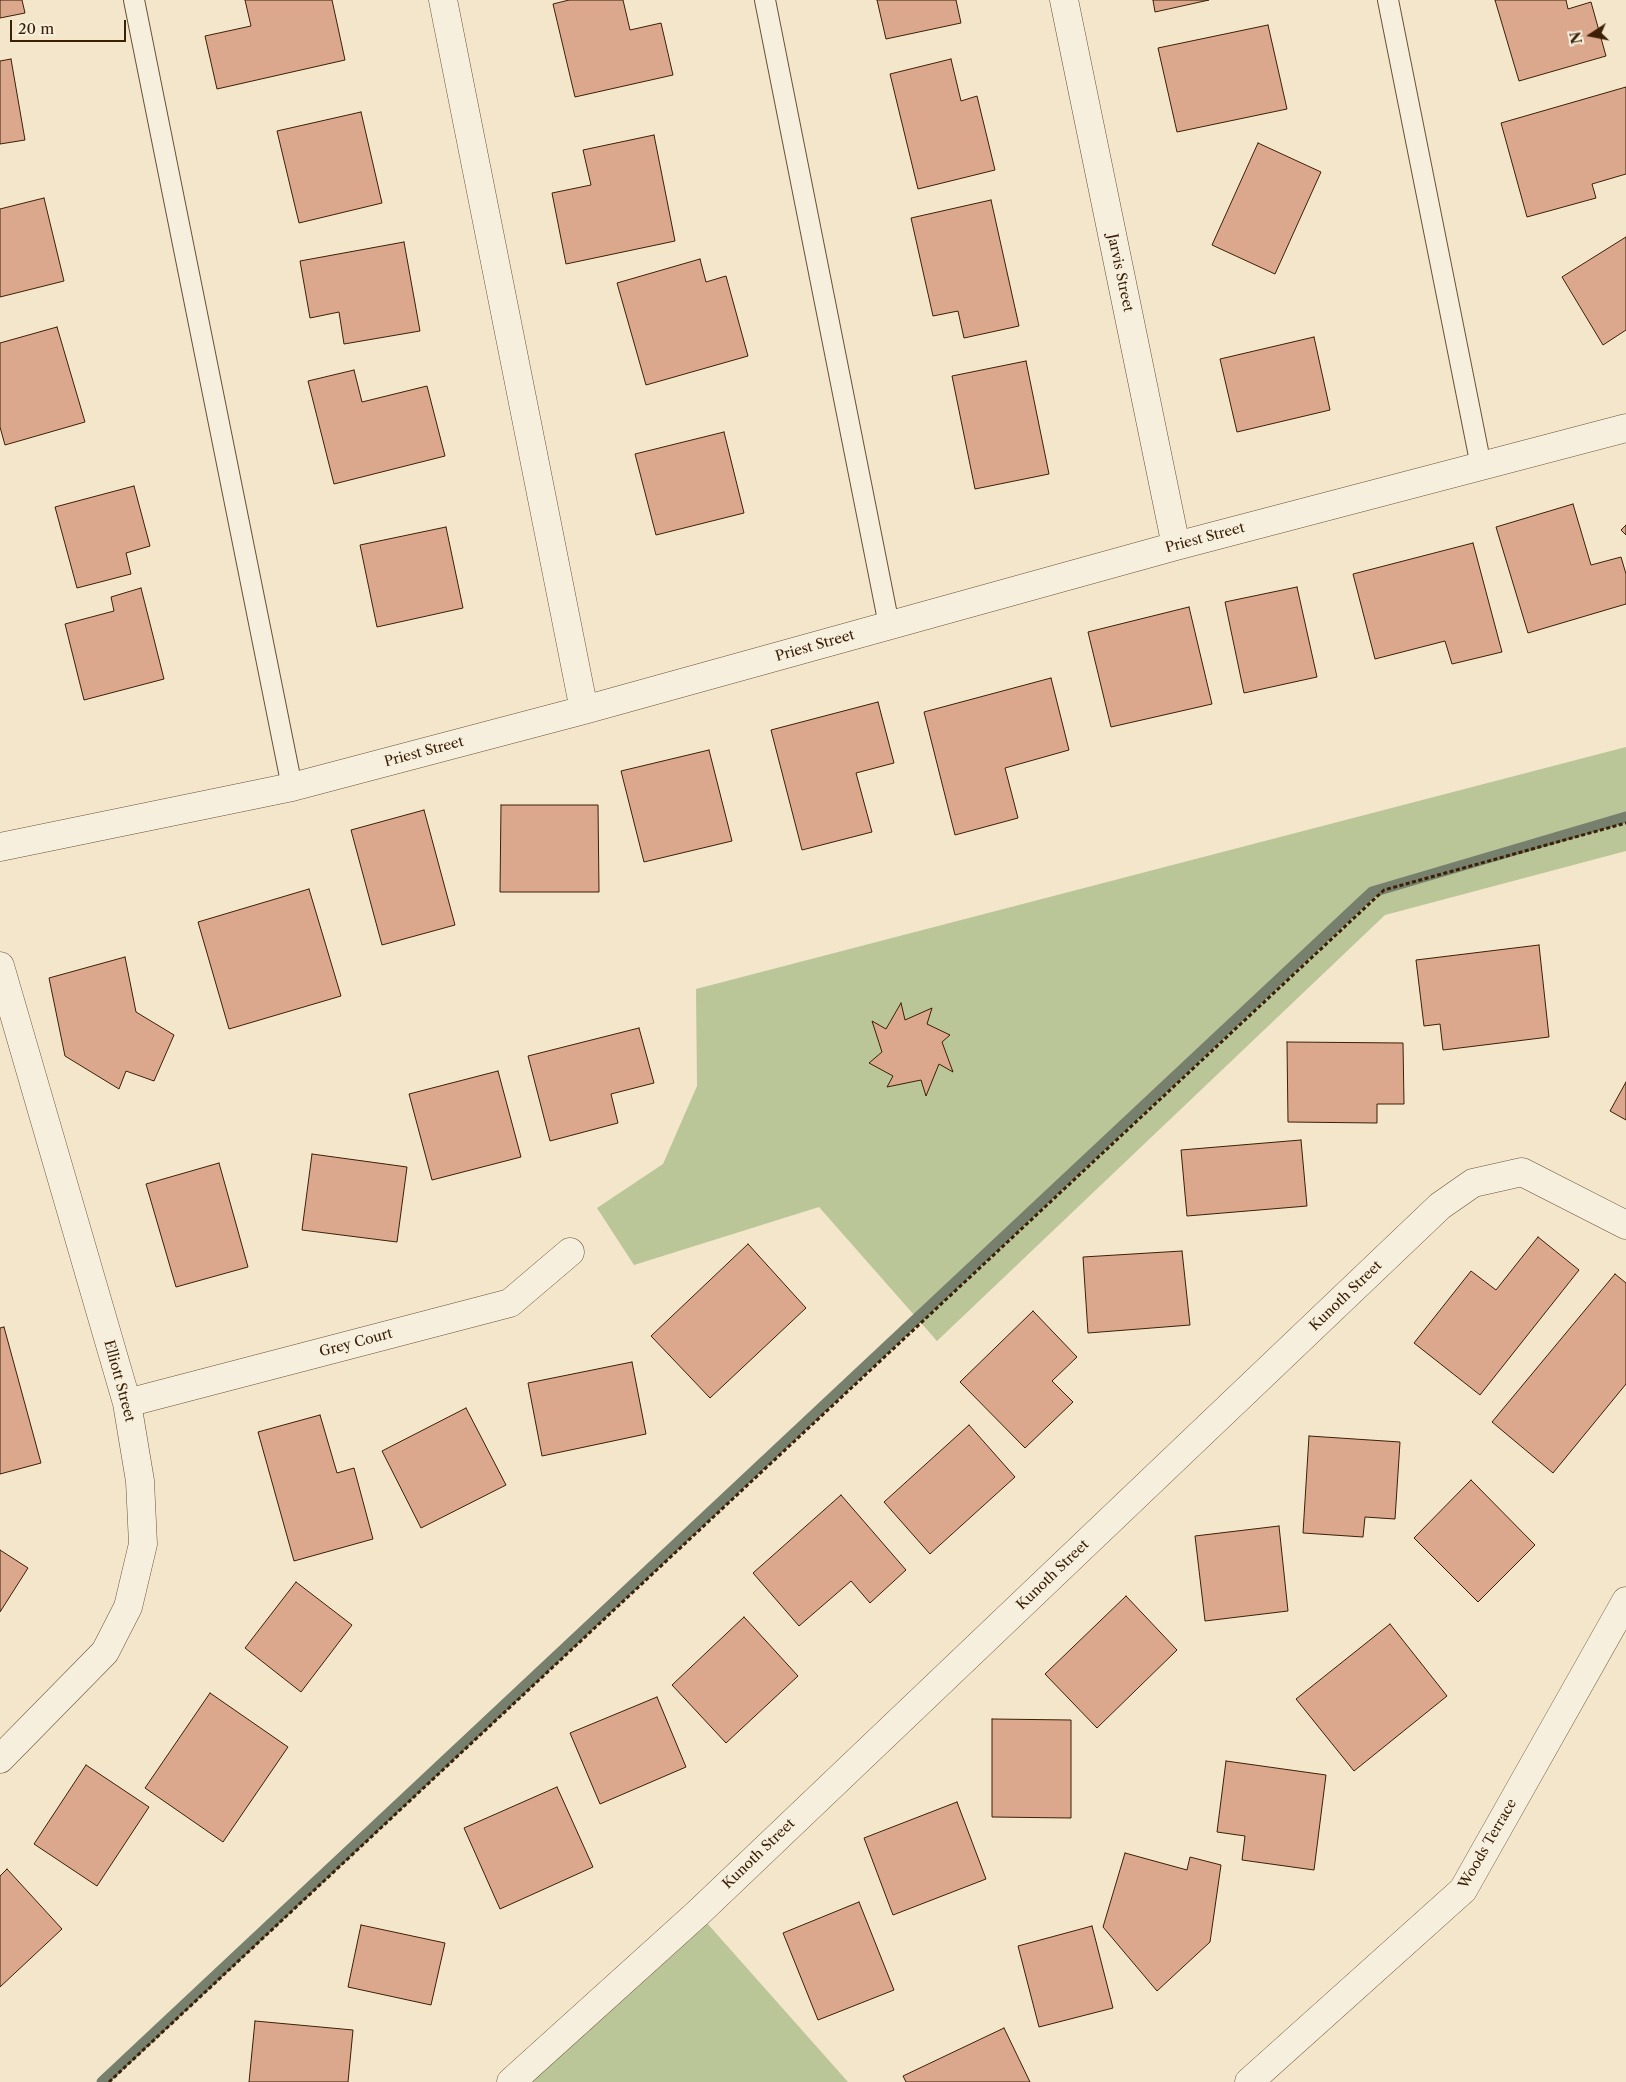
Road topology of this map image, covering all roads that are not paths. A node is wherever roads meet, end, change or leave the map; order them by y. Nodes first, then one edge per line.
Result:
1 (134, 0) edge
2 (443, 0) edge
3 (765, 0) edge
4 (1064, 0) edge
5 (1388, 0) edge
6 (1626, 428) edge
7 (1481, 466) junction
8 (1176, 546) junction
9 (889, 625) junction
10 (584, 710) junction
11 (292, 787) junction
12 (0, 847) edge
13 (0, 966) edge
14 (1626, 1224) edge
15 (570, 1252) dead end
16 (127, 1403) junction
17 (1626, 1601) edge
18 (0, 1759) edge
19 (511, 2082) edge
20 (1249, 2082) edge

1 - 11 lane
2 - 10 street
3 - 9 lane
4 - 8 street, Jarvis Street
5 - 7 lane
6 - 7 street, Priest Street
7 - 8 street, Priest Street
8 - 9 street, Priest Street
9 - 10 street, Priest Street
10 - 11 street, Priest Street
11 - 12 street, Priest Street
13 - 16 street, Elliott Street
14 - 19 street, Kunoth Street
15 - 16 street, Grey Court
16 - 18 street, Elliott Street
17 - 20 street, Woods Terrace

